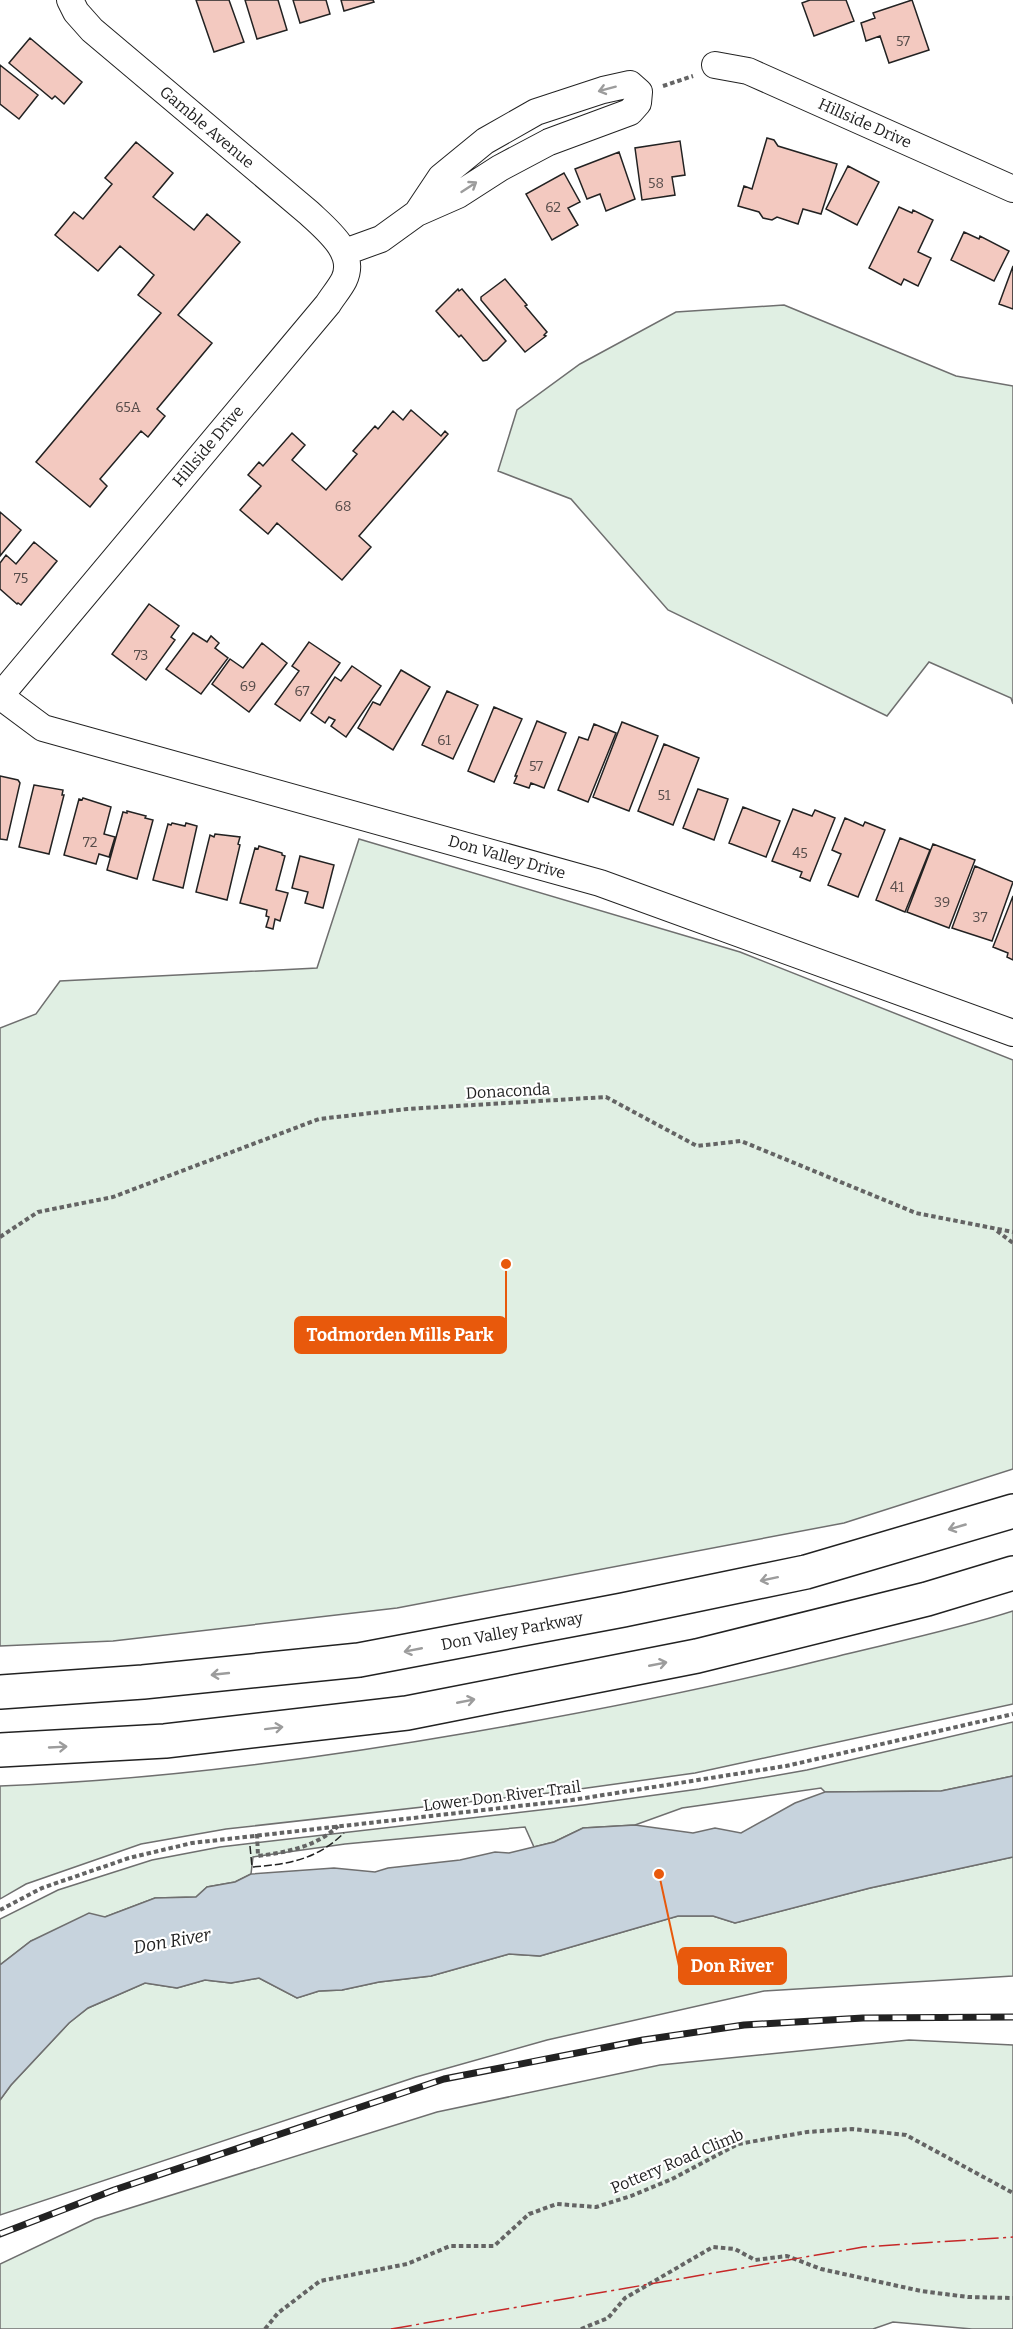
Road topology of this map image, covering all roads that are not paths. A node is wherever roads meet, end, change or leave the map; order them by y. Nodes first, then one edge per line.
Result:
1 (70, 0) edge
2 (715, 65) dead end
3 (1013, 189) edge
4 (417, 213) junction
5 (345, 252) junction
6 (0, 696) edge
7 (1013, 1033) edge
8 (1013, 1510) edge
9 (1013, 1573) edge
10 (0, 1692) edge
11 (0, 1750) edge

1 - 5 street, Gamble Avenue
2 - 3 street, Hillside Drive
4 -> 4 street
4 - 5 street
5 - 6 street, Hillside Drive
6 - 7 street, Don Valley Drive
8 -> 10 highway, Don Valley Parkway
11 -> 9 highway

